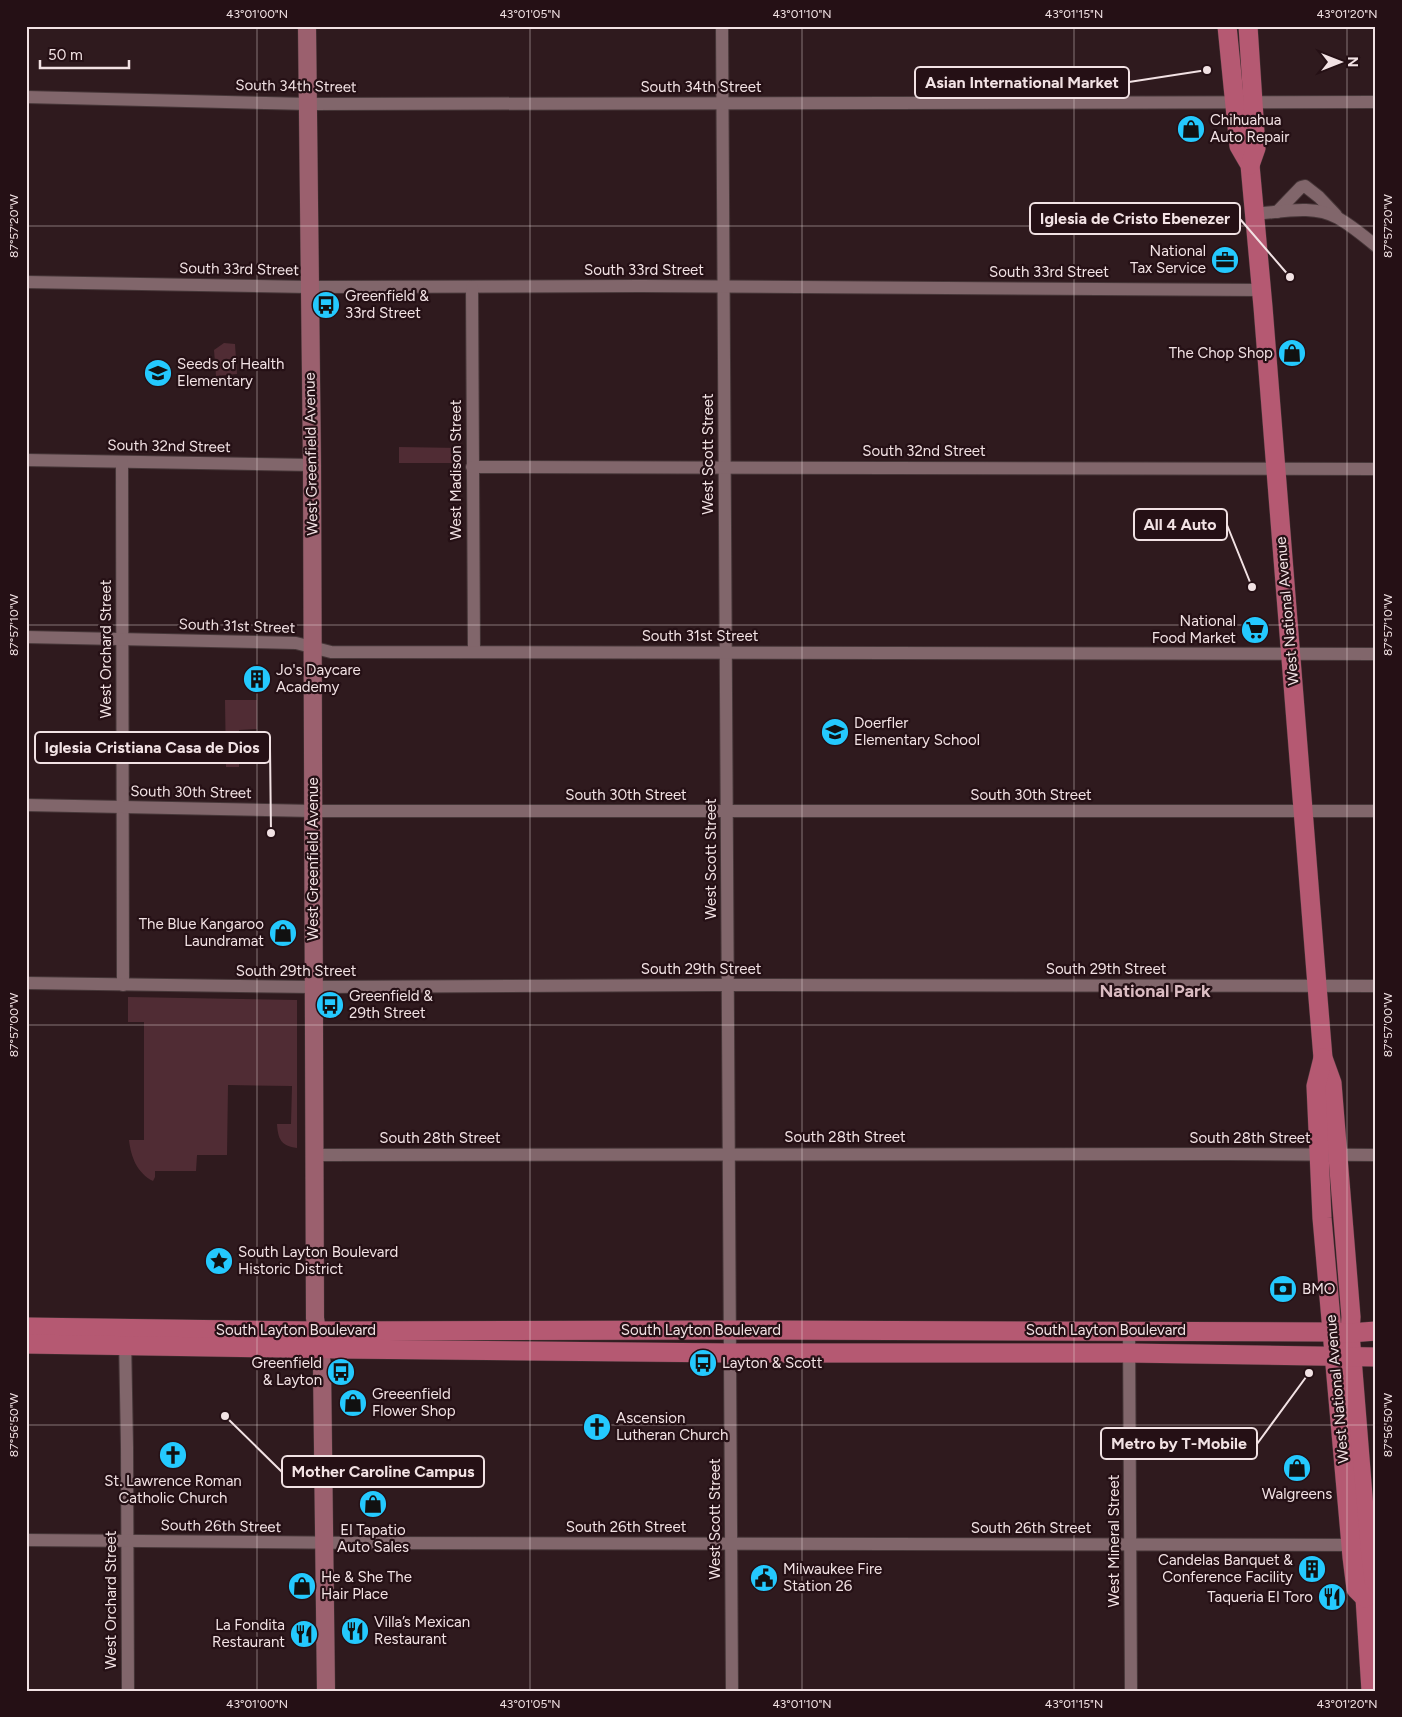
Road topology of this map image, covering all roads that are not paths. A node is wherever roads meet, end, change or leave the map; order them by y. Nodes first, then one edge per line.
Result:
1 (308, 26) edge
2 (722, 26) edge
3 (1227, 26) edge
4 (1248, 26) edge
5 (26, 97) edge
6 (1376, 102) edge
7 (722, 103) junction
8 (1234, 103) junction
9 (1253, 103) junction
10 (308, 104) junction
11 (1250, 165) junction
12 (1277, 212) junction
13 (1254, 214) junction
14 (1338, 217) junction
15 (1376, 246) edge
16 (26, 282) edge
17 (309, 287) junction
18 (472, 287) junction
19 (723, 287) junction
20 (1261, 290) junction
21 (26, 460) edge
22 (122, 462) junction
23 (312, 465) junction
24 (724, 466) junction
25 (472, 467) junction
26 (1275, 468) junction
27 (1376, 469) edge
28 (26, 637) edge
29 (122, 639) junction
30 (312, 647) junction
31 (474, 652) junction
32 (727, 652) junction
33 (1290, 654) junction
34 (1376, 654) edge
35 (26, 805) edge
36 (122, 806) junction
37 (1303, 810) junction
38 (313, 811) junction
39 (727, 811) junction
40 (1376, 811) edge
41 (26, 983) edge
42 (728, 984) junction
43 (123, 985) junction
44 (1317, 986) junction
45 (1376, 986) edge
46 (313, 987) junction
47 (1323, 1058) junction
48 (730, 1154) junction
49 (1320, 1154) junction
50 (315, 1155) junction
51 (1338, 1155) junction
52 (1376, 1155) edge
53 (26, 1327) edge
54 (730, 1330) junction
55 (1129, 1330) junction
56 (1376, 1331) edge
57 (1341, 1332) junction
58 (125, 1337) junction
59 (319, 1340) junction
60 (26, 1344) edge
61 (730, 1353) junction
62 (1129, 1353) junction
63 (1334, 1357) junction
64 (1353, 1357) junction
65 (1376, 1357) edge
66 (26, 1540) edge
67 (127, 1541) junction
68 (324, 1543) junction
69 (731, 1543) junction
70 (1130, 1544) junction
71 (1365, 1545) edge
72 (128, 1691) edge
73 (326, 1691) edge
74 (732, 1691) edge
75 (1131, 1691) edge
76 (1371, 1691) edge

1 - 10 main road, West Greenfield Avenue
2 - 7 street, West Scott Street
3 - 8 main road, West National Avenue
4 - 9 main road, West National Avenue
5 - 10 street, South 34th Street
6 - 9 street, South 34th Street
7 - 8 street, South 34th Street
7 - 10 street, South 34th Street
7 - 19 street, West Scott Street
8 - 9 street, South 34th Street
8 - 11 main road, West National Avenue
9 - 11 main road, West National Avenue
10 - 17 main road, West Greenfield Avenue
11 - 13 main road, West National Avenue
12 - 13 street
12 - 14 street
12 - 14 street
13 - 20 main road, West National Avenue
14 - 15 street
16 - 17 street, South 33rd Street
17 - 18 street, South 33rd Street
17 - 23 main road, West Greenfield Avenue
18 - 19 street, South 33rd Street
18 - 25 street, West Madison Street
19 - 20 street, South 33rd Street
19 - 24 street, West Scott Street
20 - 26 main road, West National Avenue
21 - 22 street, South 32nd Street
22 - 23 street, South 32nd Street
22 - 29 street, West Orchard Street
23 - 30 main road, West Greenfield Avenue
24 - 25 street, South 32nd Street
24 - 26 street, South 32nd Street
24 - 32 street, West Scott Street
25 - 31 street, West Madison Street
26 - 27 street, South 32nd Street
26 - 33 main road, West National Avenue
28 - 29 street, South 31st Street
29 - 30 street, South 31st Street
29 - 36 street, West Orchard Street
30 - 31 street, South 31st Street
30 - 38 main road, West Greenfield Avenue
31 - 32 street, South 31st Street
32 - 33 street, South 31st Street
32 - 39 street, West Scott Street
33 - 34 street, South 31st Street
33 - 37 main road, West National Avenue
35 - 36 street, South 30th Street
36 - 38 street, South 30th Street
36 - 43 street, West Orchard Street
37 - 39 street, South 30th Street
37 - 40 street, South 30th Street
37 - 44 main road, West National Avenue
38 - 39 street, South 30th Street
38 - 46 main road, West Greenfield Avenue
39 - 42 street, West Scott Street
41 - 43 street, South 29th Street
42 - 44 street, South 29th Street
42 - 46 street, South 29th Street
42 - 48 street, West Scott Street
43 - 46 street, South 29th Street
44 - 45 street, South 29th Street
44 - 47 main road, West National Avenue
46 - 50 main road, West Greenfield Avenue
47 - 49 main road, West National Avenue
47 - 51 main road, West National Avenue
48 - 49 street, South 28th Street
48 - 50 street, South 28th Street
48 - 54 street, West Scott Street
49 - 51 street, South 28th Street
49 - 57 main road, West National Avenue
50 - 59 main road, West Greenfield Avenue
51 - 52 street, South 28th Street
51 - 57 main road, West National Avenue
53 - 58 main road, South Layton Boulevard
54 - 55 main road, South Layton Boulevard
54 - 59 main road, South Layton Boulevard
54 - 61 street, West Scott Street
55 - 57 main road, South Layton Boulevard
55 - 62 street, West Mineral Street
56 - 57 main road, South Layton Boulevard
57 - 63 main road, West National Avenue
57 - 64 main road, West National Avenue
58 - 59 main road, South Layton Boulevard
58 - 60 main road, South Layton Boulevard
58 - 67 street, West Orchard Street
59 - 61 main road, South Layton Boulevard
59 - 68 main road, West Greenfield Avenue
61 - 62 main road, South Layton Boulevard
61 - 69 street, West Scott Street
62 - 63 main road, South Layton Boulevard
62 - 70 street, West Mineral Street
63 - 64 main road, South Layton Boulevard
63 - 71 main road, West National Avenue
64 - 65 main road, South Layton Boulevard
64 - 71 main road, West National Avenue
66 - 67 street, South 26th Street
67 - 68 street, South 26th Street
67 - 72 street, West Orchard Street
68 - 69 street, South 26th Street
68 - 73 main road, West Greenfield Avenue
69 - 70 street, South 26th Street
69 - 74 street, West Scott Street
70 - 71 street, South 26th Street
70 - 75 street, West Mineral Street
71 - 76 main road, West National Avenue

